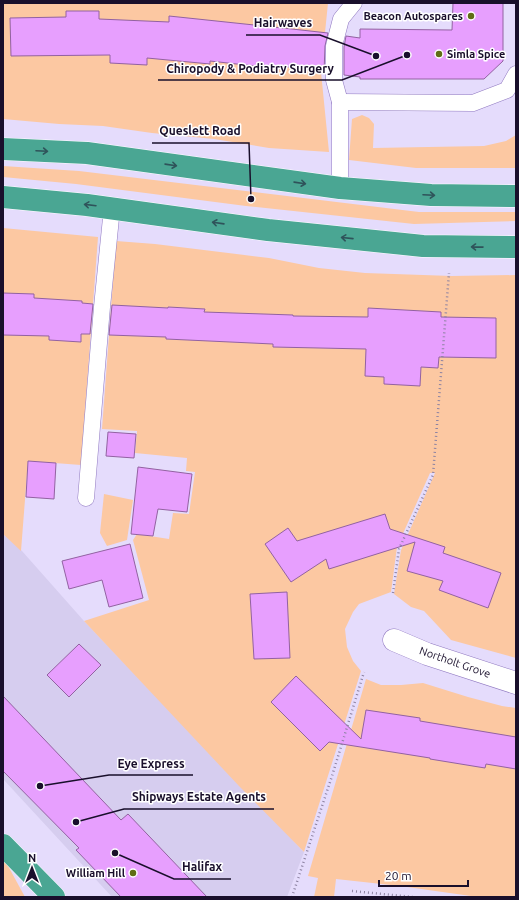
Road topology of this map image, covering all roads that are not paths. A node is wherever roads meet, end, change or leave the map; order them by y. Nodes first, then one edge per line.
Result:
1 (354, 3) edge
2 (516, 74) edge
3 (340, 102) junction
4 (3, 149) edge
5 (340, 188) junction
6 (516, 196) edge
7 (3, 197) edge
8 (112, 208) junction
9 (516, 247) edge
10 (86, 498) dead end
11 (394, 640) dead end
12 (516, 683) edge
13 (3, 845) edge
14 (54, 897) edge

1 - 3 lane
2 - 3 lane
3 - 5 lane
4 -> 5 highway
5 -> 6 highway
8 -> 7 highway
9 -> 8 highway
8 - 10 lane
11 - 12 street, Northolt Grove
13 - 14 highway

